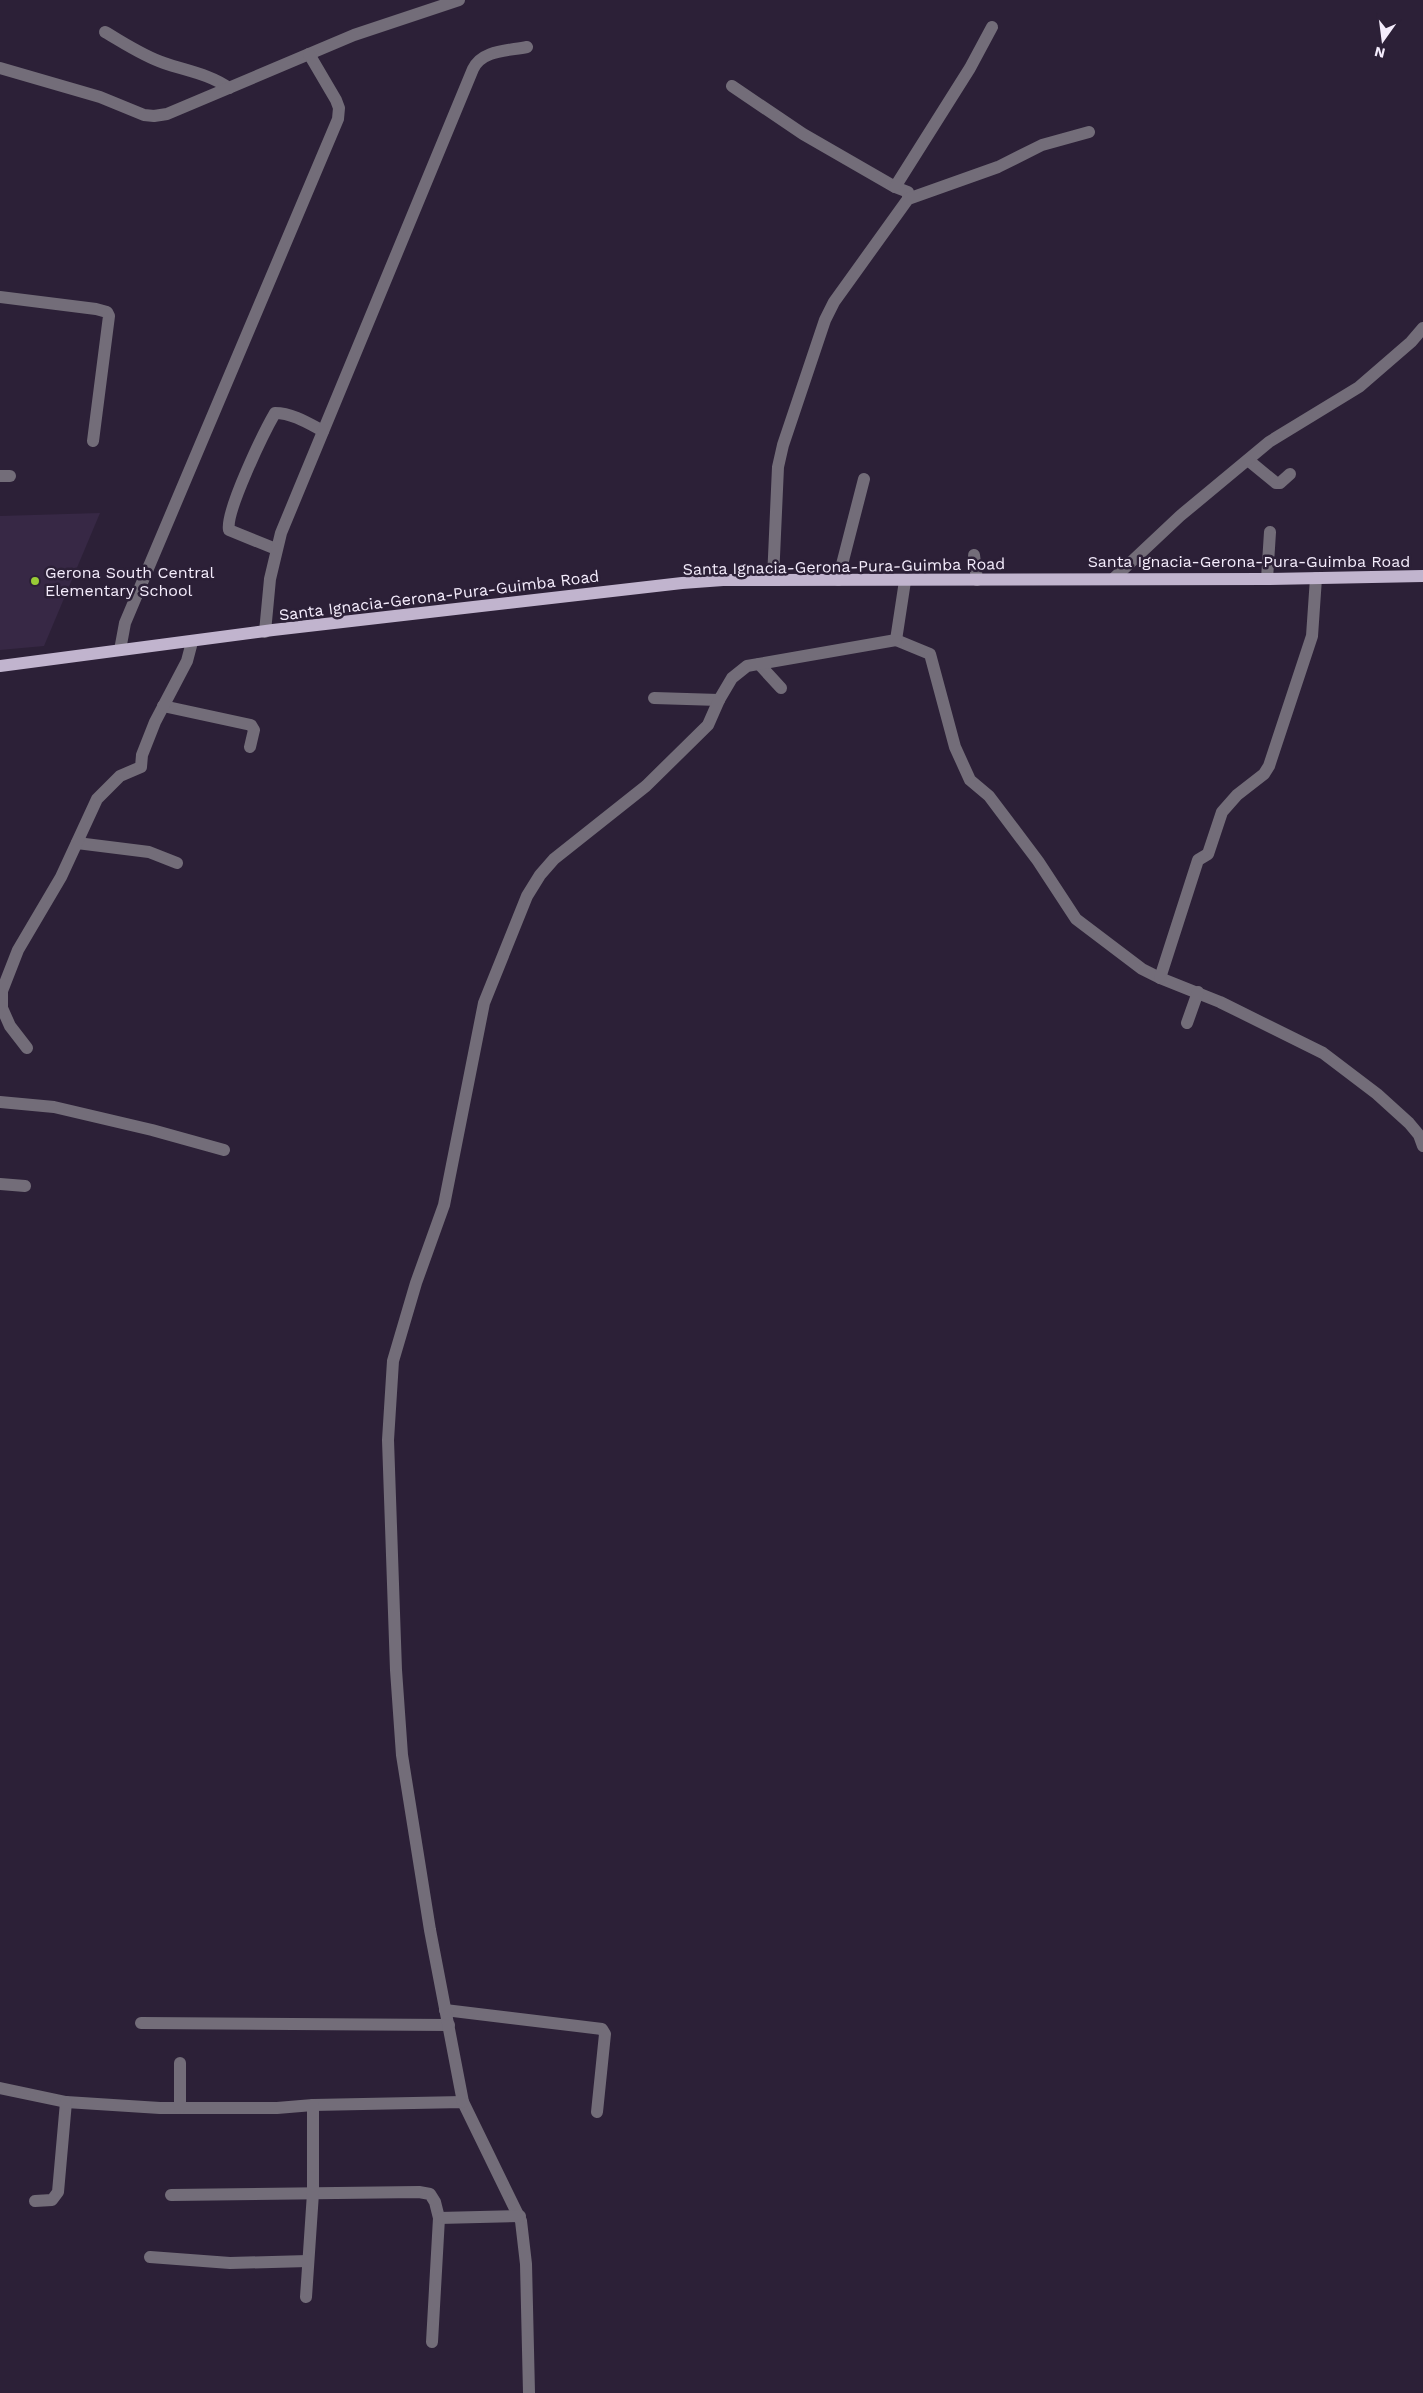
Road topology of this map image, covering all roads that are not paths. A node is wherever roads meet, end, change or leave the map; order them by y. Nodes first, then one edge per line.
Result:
1 (460, 0) edge
2 (992, 27) dead end
3 (105, 32) dead end
4 (527, 47) dead end
5 (309, 54) junction
6 (0, 68) edge
7 (732, 86) dead end
8 (229, 88) junction
9 (1089, 132) dead end
10 (895, 187) junction
11 (908, 199) junction
12 (0, 297) edge
13 (1423, 328) edge
14 (323, 431) junction
15 (93, 441) dead end
16 (1248, 460) junction
17 (1290, 474) dead end
18 (864, 479) dead end
19 (1270, 532) dead end
20 (276, 549) junction
21 (974, 555) dead end
22 (1423, 576) edge
23 (1113, 578) junction
24 (1316, 578) junction
25 (773, 580) junction
26 (838, 580) junction
27 (977, 580) junction
28 (1267, 580) junction
29 (906, 581) junction
30 (265, 632) junction
31 (896, 640) junction
32 (192, 642) junction
33 (120, 650) junction
34 (759, 664) junction
35 (0, 666) edge
36 (781, 688) dead end
37 (654, 698) dead end
38 (719, 700) junction
39 (163, 706) junction
40 (250, 747) dead end
41 (77, 843) junction
42 (177, 863) dead end
43 (1160, 978) junction
44 (1198, 992) junction
45 (1187, 1023) dead end
46 (27, 1048) dead end
47 (0, 1102) edge
48 (1423, 1146) edge
49 (224, 1150) dead end
50 (0, 1184) edge
51 (25, 1186) dead end
52 (445, 2010) junction
53 (141, 2023) dead end
54 (449, 2025) junction
55 (180, 2062) dead end
56 (0, 2088) edge
57 (66, 2102) junction
58 (463, 2102) junction
59 (313, 2105) junction
60 (180, 2108) junction
61 (597, 2112) dead end
62 (313, 2193) junction
63 (171, 2195) dead end
64 (35, 2201) dead end
65 (520, 2216) junction
66 (439, 2218) junction
67 (150, 2257) dead end
68 (308, 2261) junction
69 (306, 2297) dead end
70 (432, 2342) dead end
71 (529, 2393) edge

1 - 5 street
2 - 10 street
3 - 8 street
4 - 14 street
5 - 8 street
5 - 33 street
6 - 8 street
7 - 10 street
9 - 11 street
10 - 11 street
11 - 25 street
12 - 15 street
13 - 16 street
14 - 20 street
14 - 20 street
16 - 17 street
16 - 23 street
18 - 26 street
19 - 28 street
20 - 30 street
21 - 27 street
22 - 24 main road, Santa Ignacia-Gerona-Pura-Guimba Road
23 - 27 main road, Santa Ignacia-Gerona-Pura-Guimba Road
23 - 28 main road, Santa Ignacia-Gerona-Pura-Guimba Road
24 - 28 main road, Santa Ignacia-Gerona-Pura-Guimba Road
24 - 43 street
25 - 26 main road, Santa Ignacia-Gerona-Pura-Guimba Road
25 - 30 main road, Santa Ignacia-Gerona-Pura-Guimba Road
26 - 29 main road, Santa Ignacia-Gerona-Pura-Guimba Road
27 - 29 main road, Santa Ignacia-Gerona-Pura-Guimba Road
29 - 31 street
30 - 32 main road, Santa Ignacia-Gerona-Pura-Guimba Road
31 - 34 street
31 - 43 street
32 - 33 main road, Santa Ignacia-Gerona-Pura-Guimba Road
32 - 39 street
33 - 35 main road, Santa Ignacia-Gerona-Pura-Guimba Road
34 - 36 street
34 - 38 street
37 - 38 street
38 - 52 street
39 - 40 street
39 - 41 street
41 - 42 street
41 - 46 street
43 - 44 street
44 - 45 street
44 - 48 street
47 - 49 street
50 - 51 street
52 - 54 street
52 - 61 street
53 - 54 street
54 - 58 street
55 - 60 street
56 - 57 street
57 - 60 street
57 - 64 street
58 - 59 street
58 - 65 street
59 - 60 street
59 - 62 street
62 - 63 street
62 - 66 street
62 - 68 street
65 - 66 street
65 - 71 street
66 - 70 street
67 - 68 street
68 - 69 street

